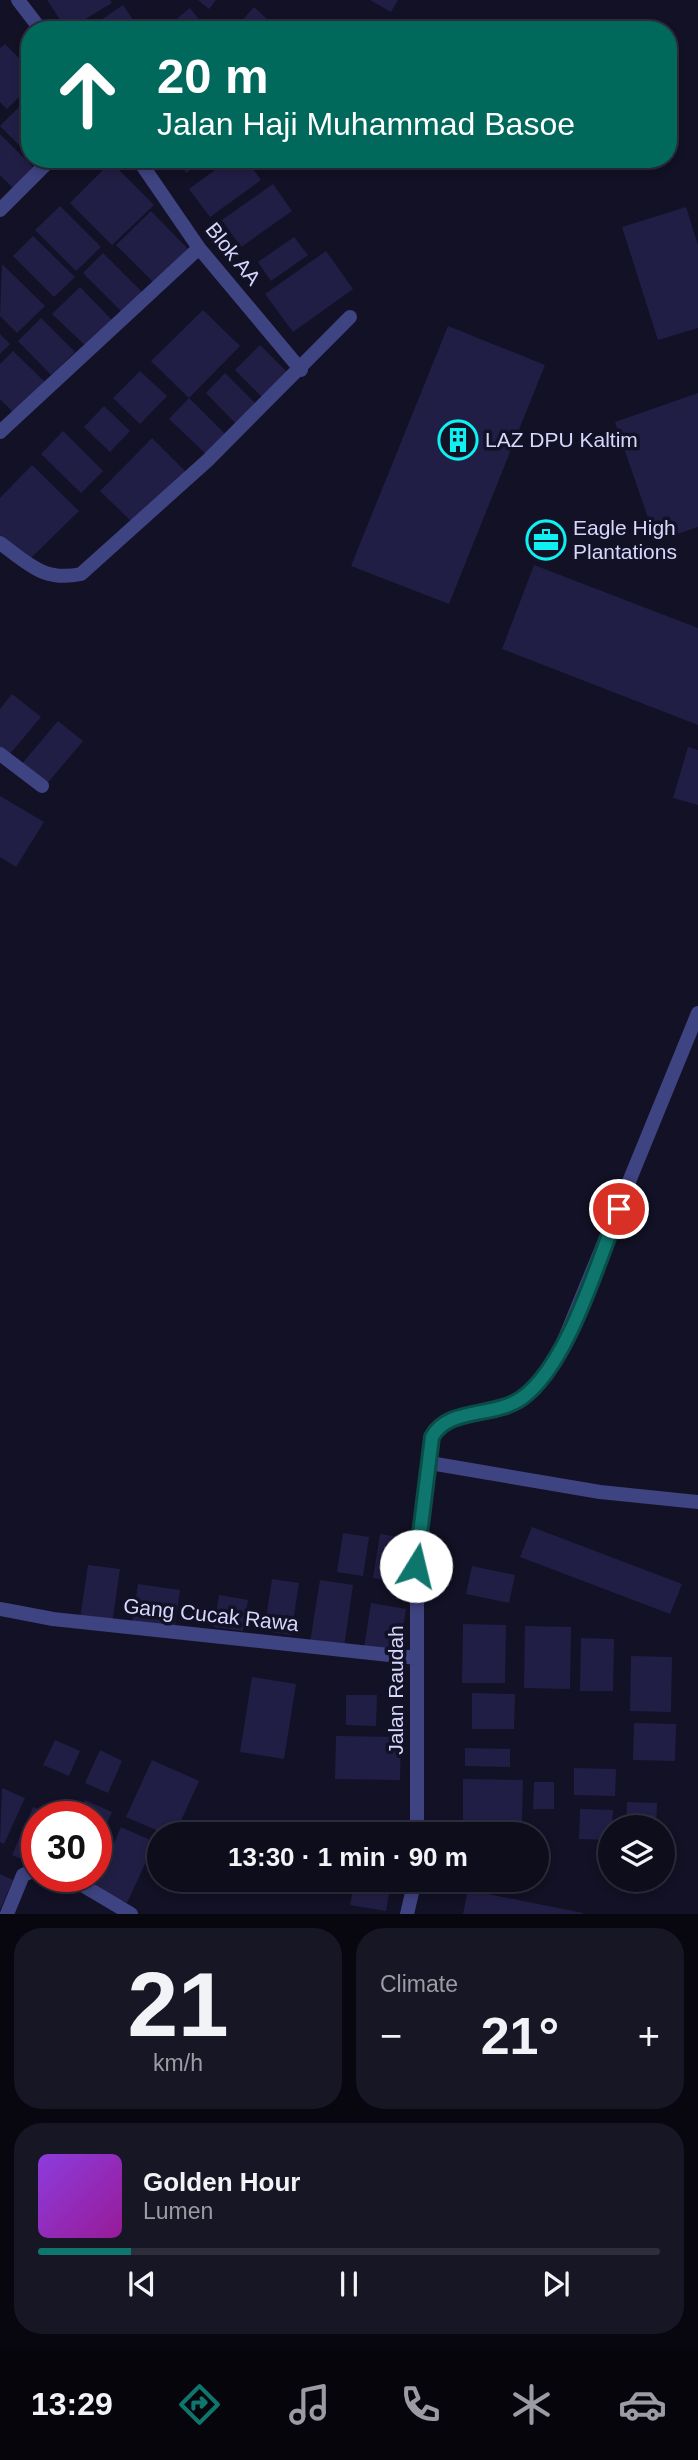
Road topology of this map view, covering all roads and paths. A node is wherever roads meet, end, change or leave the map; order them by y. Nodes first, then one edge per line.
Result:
1 (18, 0) edge
2 (34, 21) edge
3 (42, 168) edge
4 (144, 168) edge
5 (0, 210) edge
6 (199, 248) junction
7 (350, 317) dead end
8 (301, 370) junction
9 (0, 432) edge
10 (0, 543) edge
11 (0, 754) edge
12 (42, 786) dead end
13 (698, 1013) edge
14 (430, 1463) junction
15 (698, 1502) edge
16 (0, 1609) edge
17 (417, 1658) junction
18 (417, 1822) edge
19 (21, 1877) edge
20 (94, 1892) edge
21 (412, 1892) edge
22 (8, 1914) edge
23 (131, 1914) edge
24 (407, 1914) edge

1 - 2 street
3 - 5 street
4 - 6 street, Blok AA
6 - 8 street, Blok AA
6 - 9 street
7 - 8 street
8 - 10 street
11 - 12 street
13 - 14 street, Jalan Raudah
14 - 15 street
14 - 17 street, Jalan Raudah
16 - 17 street, Gang Cucak Rawa
17 - 18 street, Jalan Raudah
19 - 22 street
20 - 23 street
21 - 24 street

